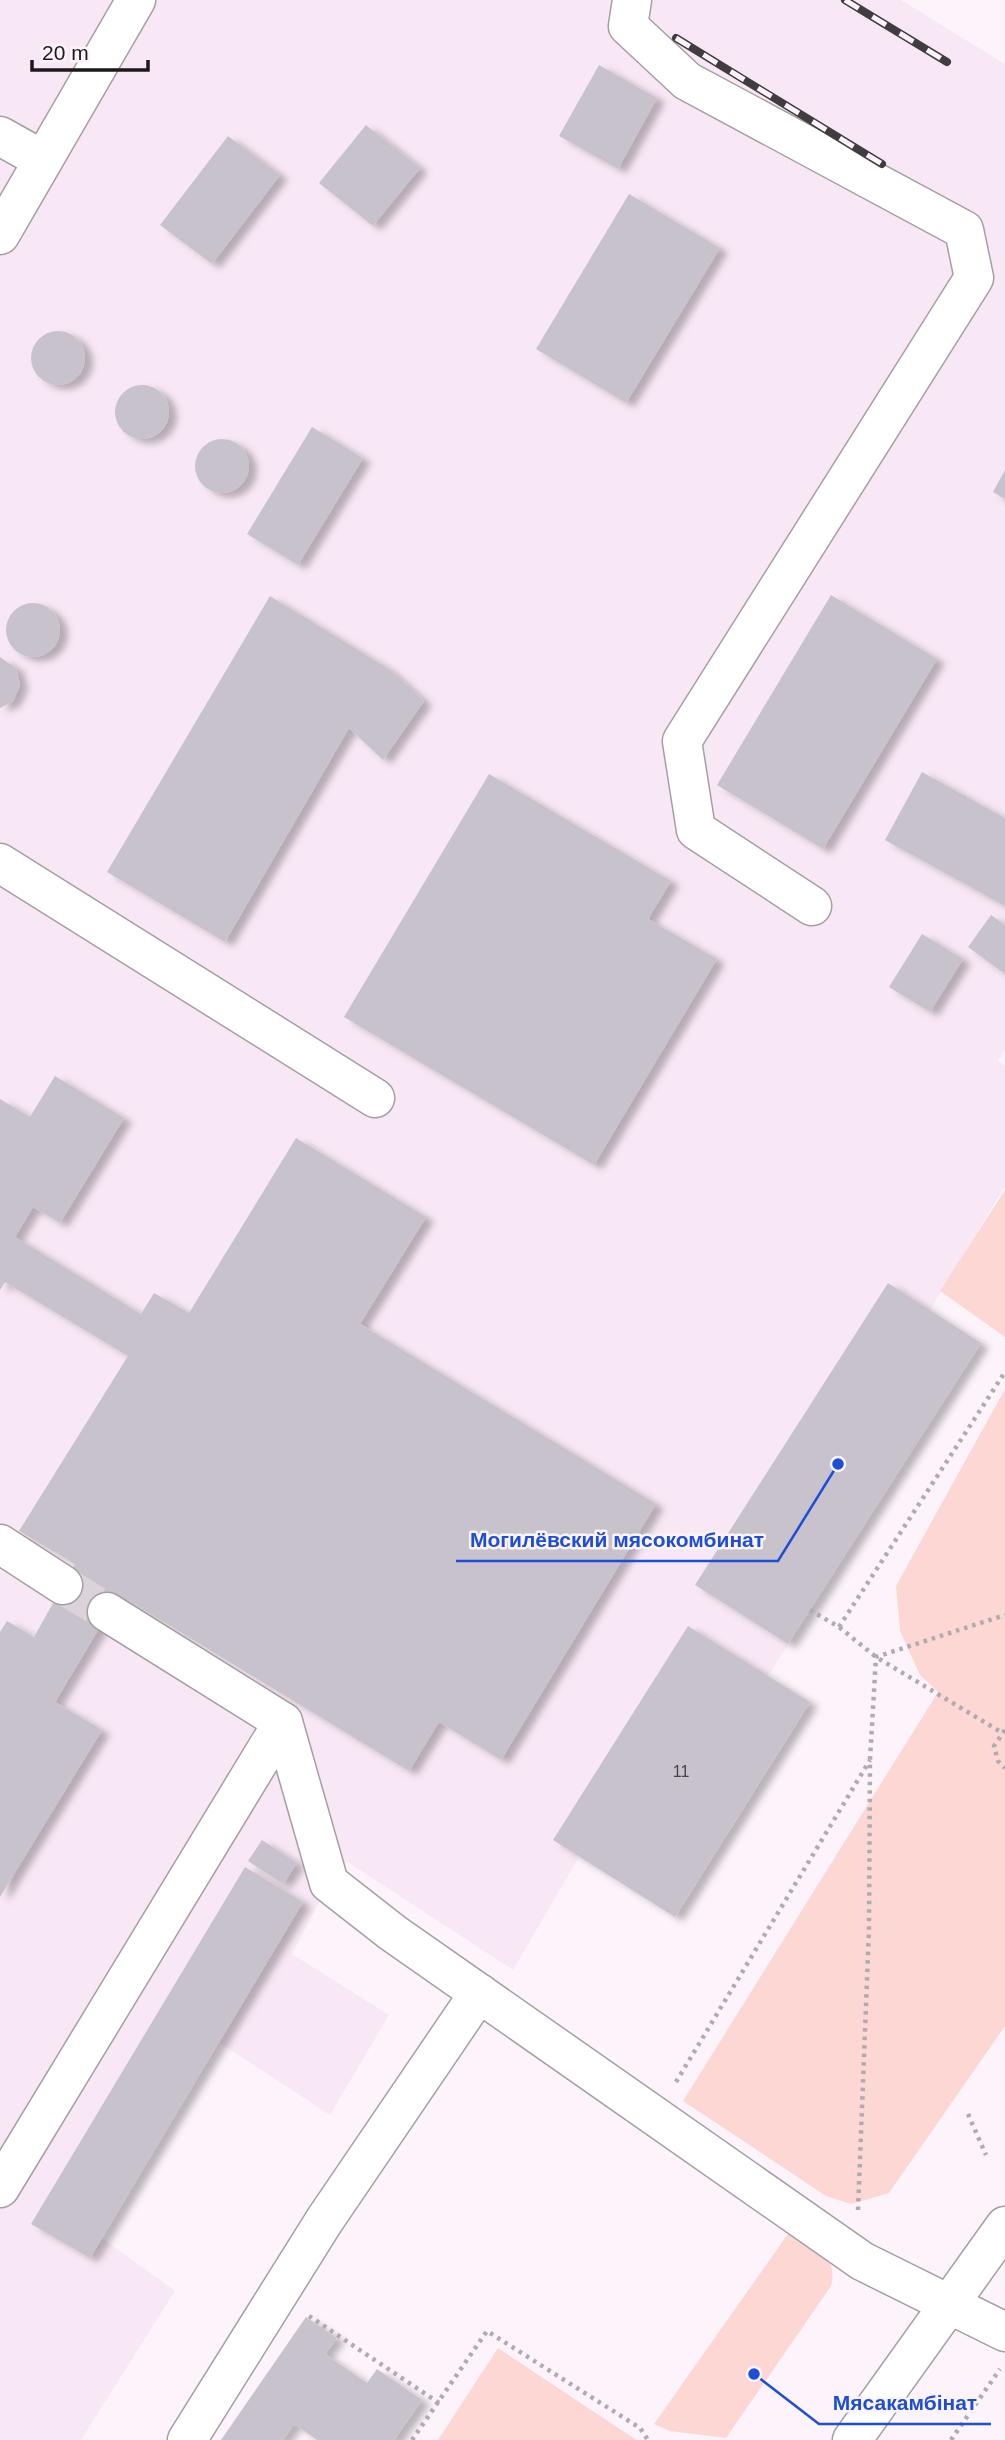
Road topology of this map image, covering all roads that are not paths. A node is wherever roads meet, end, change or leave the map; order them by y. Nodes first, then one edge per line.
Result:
1 (136, 0) edge
2 (632, 0) edge
3 (0, 136) edge
4 (43, 160) junction
5 (0, 235) edge
6 (0, 863) edge
7 (812, 906) dead end
8 (375, 1098) dead end
9 (0, 1544) edge
10 (63, 1585) tunnel mouth
11 (107, 1612) tunnel mouth
12 (283, 1722) junction
13 (479, 1993) junction
14 (0, 2188) edge
15 (1005, 2226) edge
16 (950, 2303) junction
17 (1005, 2332) edge
18 (187, 2440) edge
19 (852, 2440) edge

1 - 4 main road
2 - 7 main road
3 - 4 main road
4 - 5 main road
6 - 8 main road
9 - 10 main road
11 - 12 main road
12 - 13 main road
12 - 14 main road
13 - 16 main road
13 - 18 main road
15 - 16 main road
16 - 17 main road
16 - 19 main road

